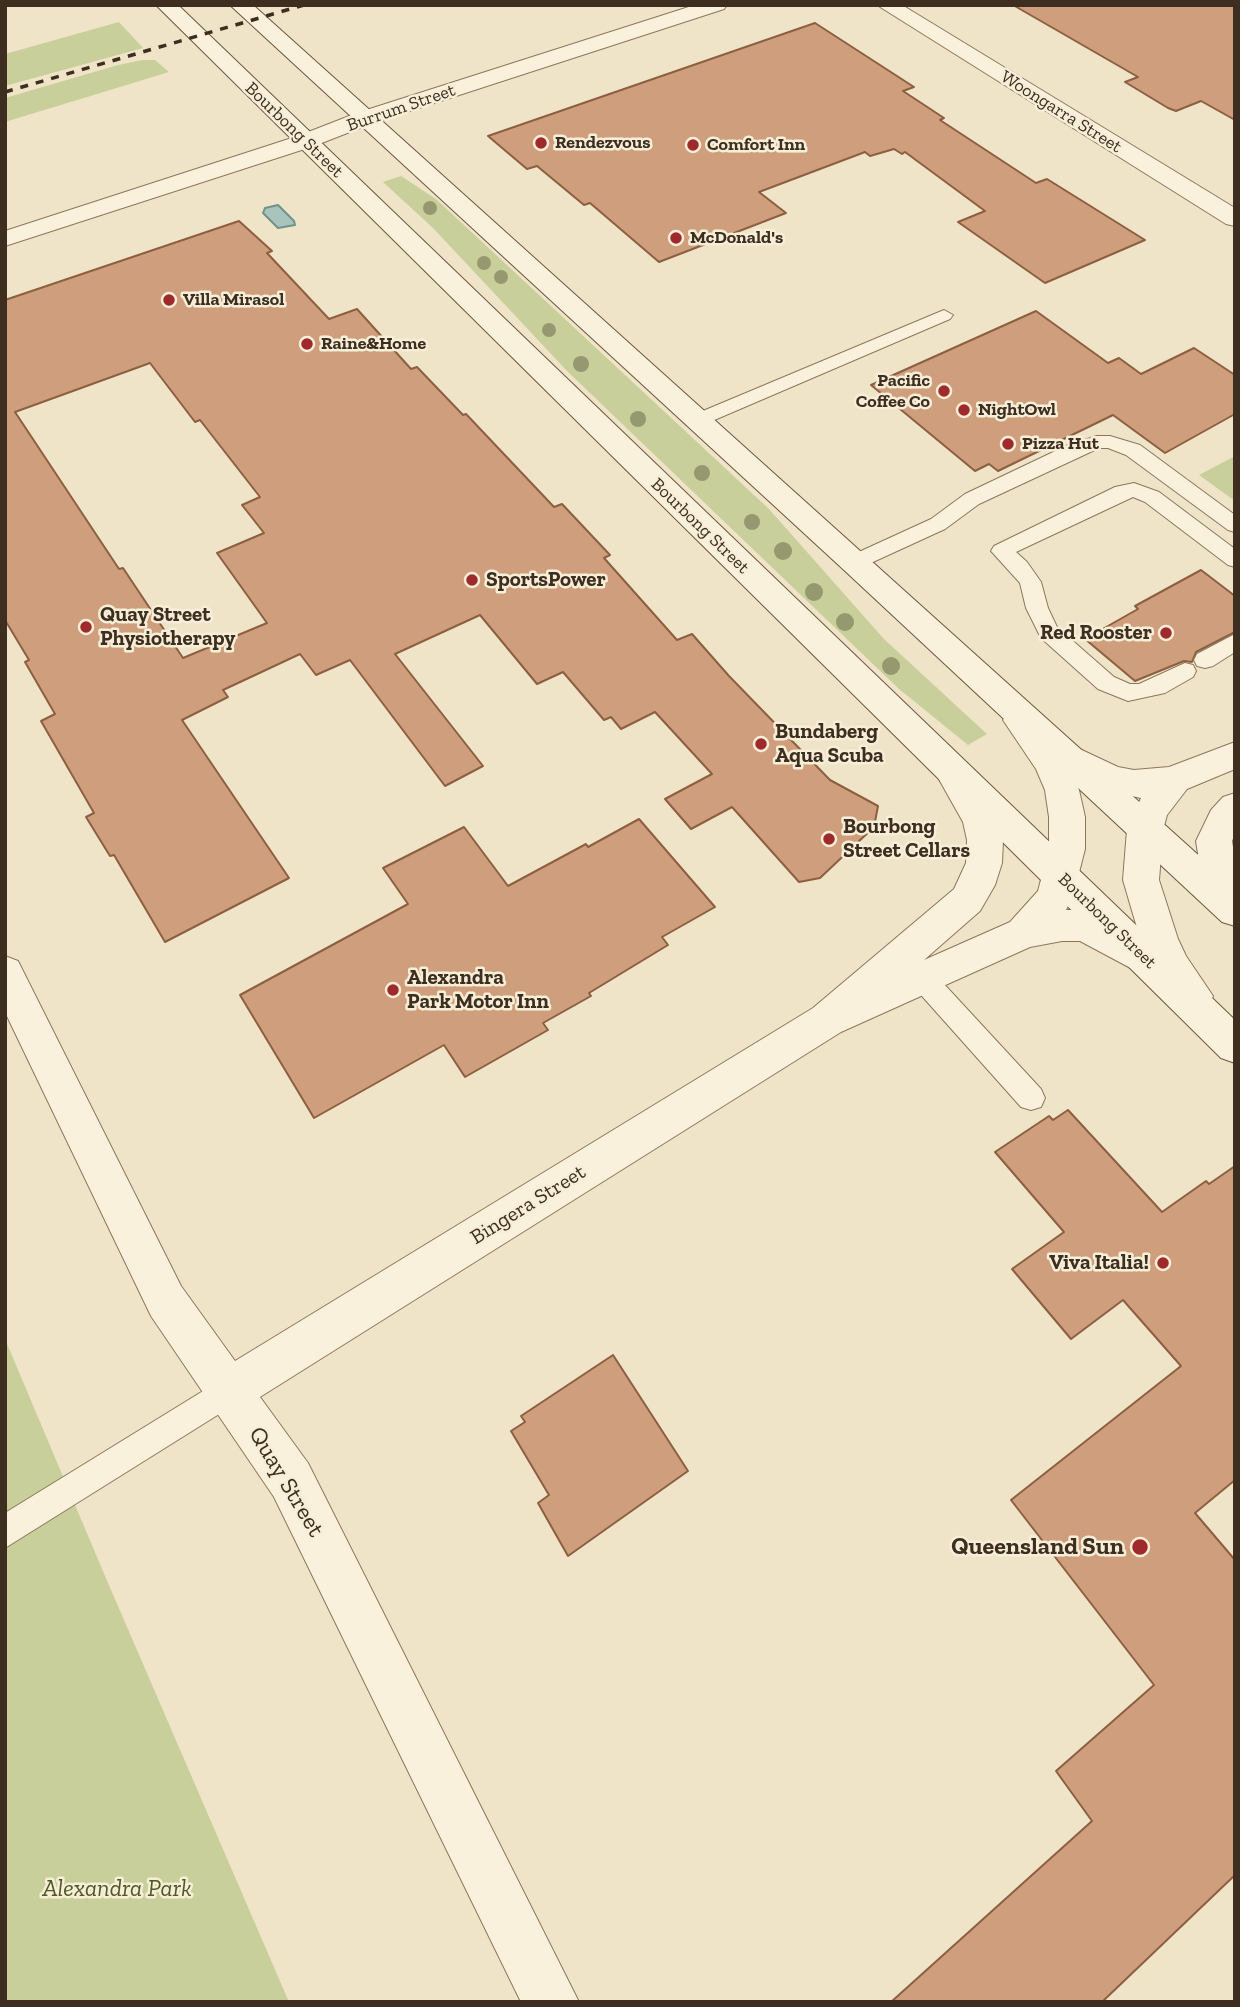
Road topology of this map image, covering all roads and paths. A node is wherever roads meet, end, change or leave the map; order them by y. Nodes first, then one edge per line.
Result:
1 (166, 5) edge
2 (240, 5) edge
3 (717, 5) edge
4 (887, 5) edge
5 (365, 118) junction
6 (306, 141) junction
7 (1235, 219) edge
8 (5, 239) edge
9 (944, 315) dead end
10 (698, 420) junction
11 (1235, 525) edge
12 (1235, 560) edge
13 (855, 562) junction
14 (1235, 642) edge
15 (1205, 660) dead end
16 (1185, 671) dead end
17 (1006, 702) junction
18 (1058, 750) junction
19 (1235, 755) edge
20 (948, 767) junction
21 (1175, 779) junction
22 (1235, 807) edge
23 (1145, 830) junction
24 (1061, 877) junction
25 (1235, 905) edge
26 (1235, 911) edge
27 (1023, 933) junction
28 (5, 972) edge
29 (1162, 975) junction
30 (922, 978) junction
31 (827, 1020) junction
32 (1230, 1042) edge
33 (1031, 1098) dead end
34 (229, 1390) junction
35 (5, 1532) edge
36 (551, 2002) edge

1 - 6 street, Bourbong Street
2 - 5 street
3 - 5 street, Burrum Street
4 - 7 street, Woongarra Street
5 - 6 street, Burrum Street
5 - 10 street
6 - 8 street, Burrum Street
6 - 20 street, Bourbong Street
9 - 10 lane
10 - 13 street
11 - 13 lane
12 - 16 lane
13 - 17 street
14 - 15 lane
17 - 18 street
17 - 24 street
18 - 21 street
18 - 23 street
19 - 21 street
20 - 24 street, Bourbong Street
20 - 31 street, Bingera Street
21 - 23 street
22 - 25 street
23 - 26 street
23 - 32 street
24 - 27 street
24 - 29 street, Bourbong Street
27 - 29 street, Bingera Street
27 - 30 street, Bingera Street
28 - 34 street, Quay Street
29 - 32 street, Bourbong Street
30 - 31 street, Bingera Street
30 - 33 lane
31 - 34 street, Bingera Street
34 - 35 lane
34 - 36 street, Quay Street

